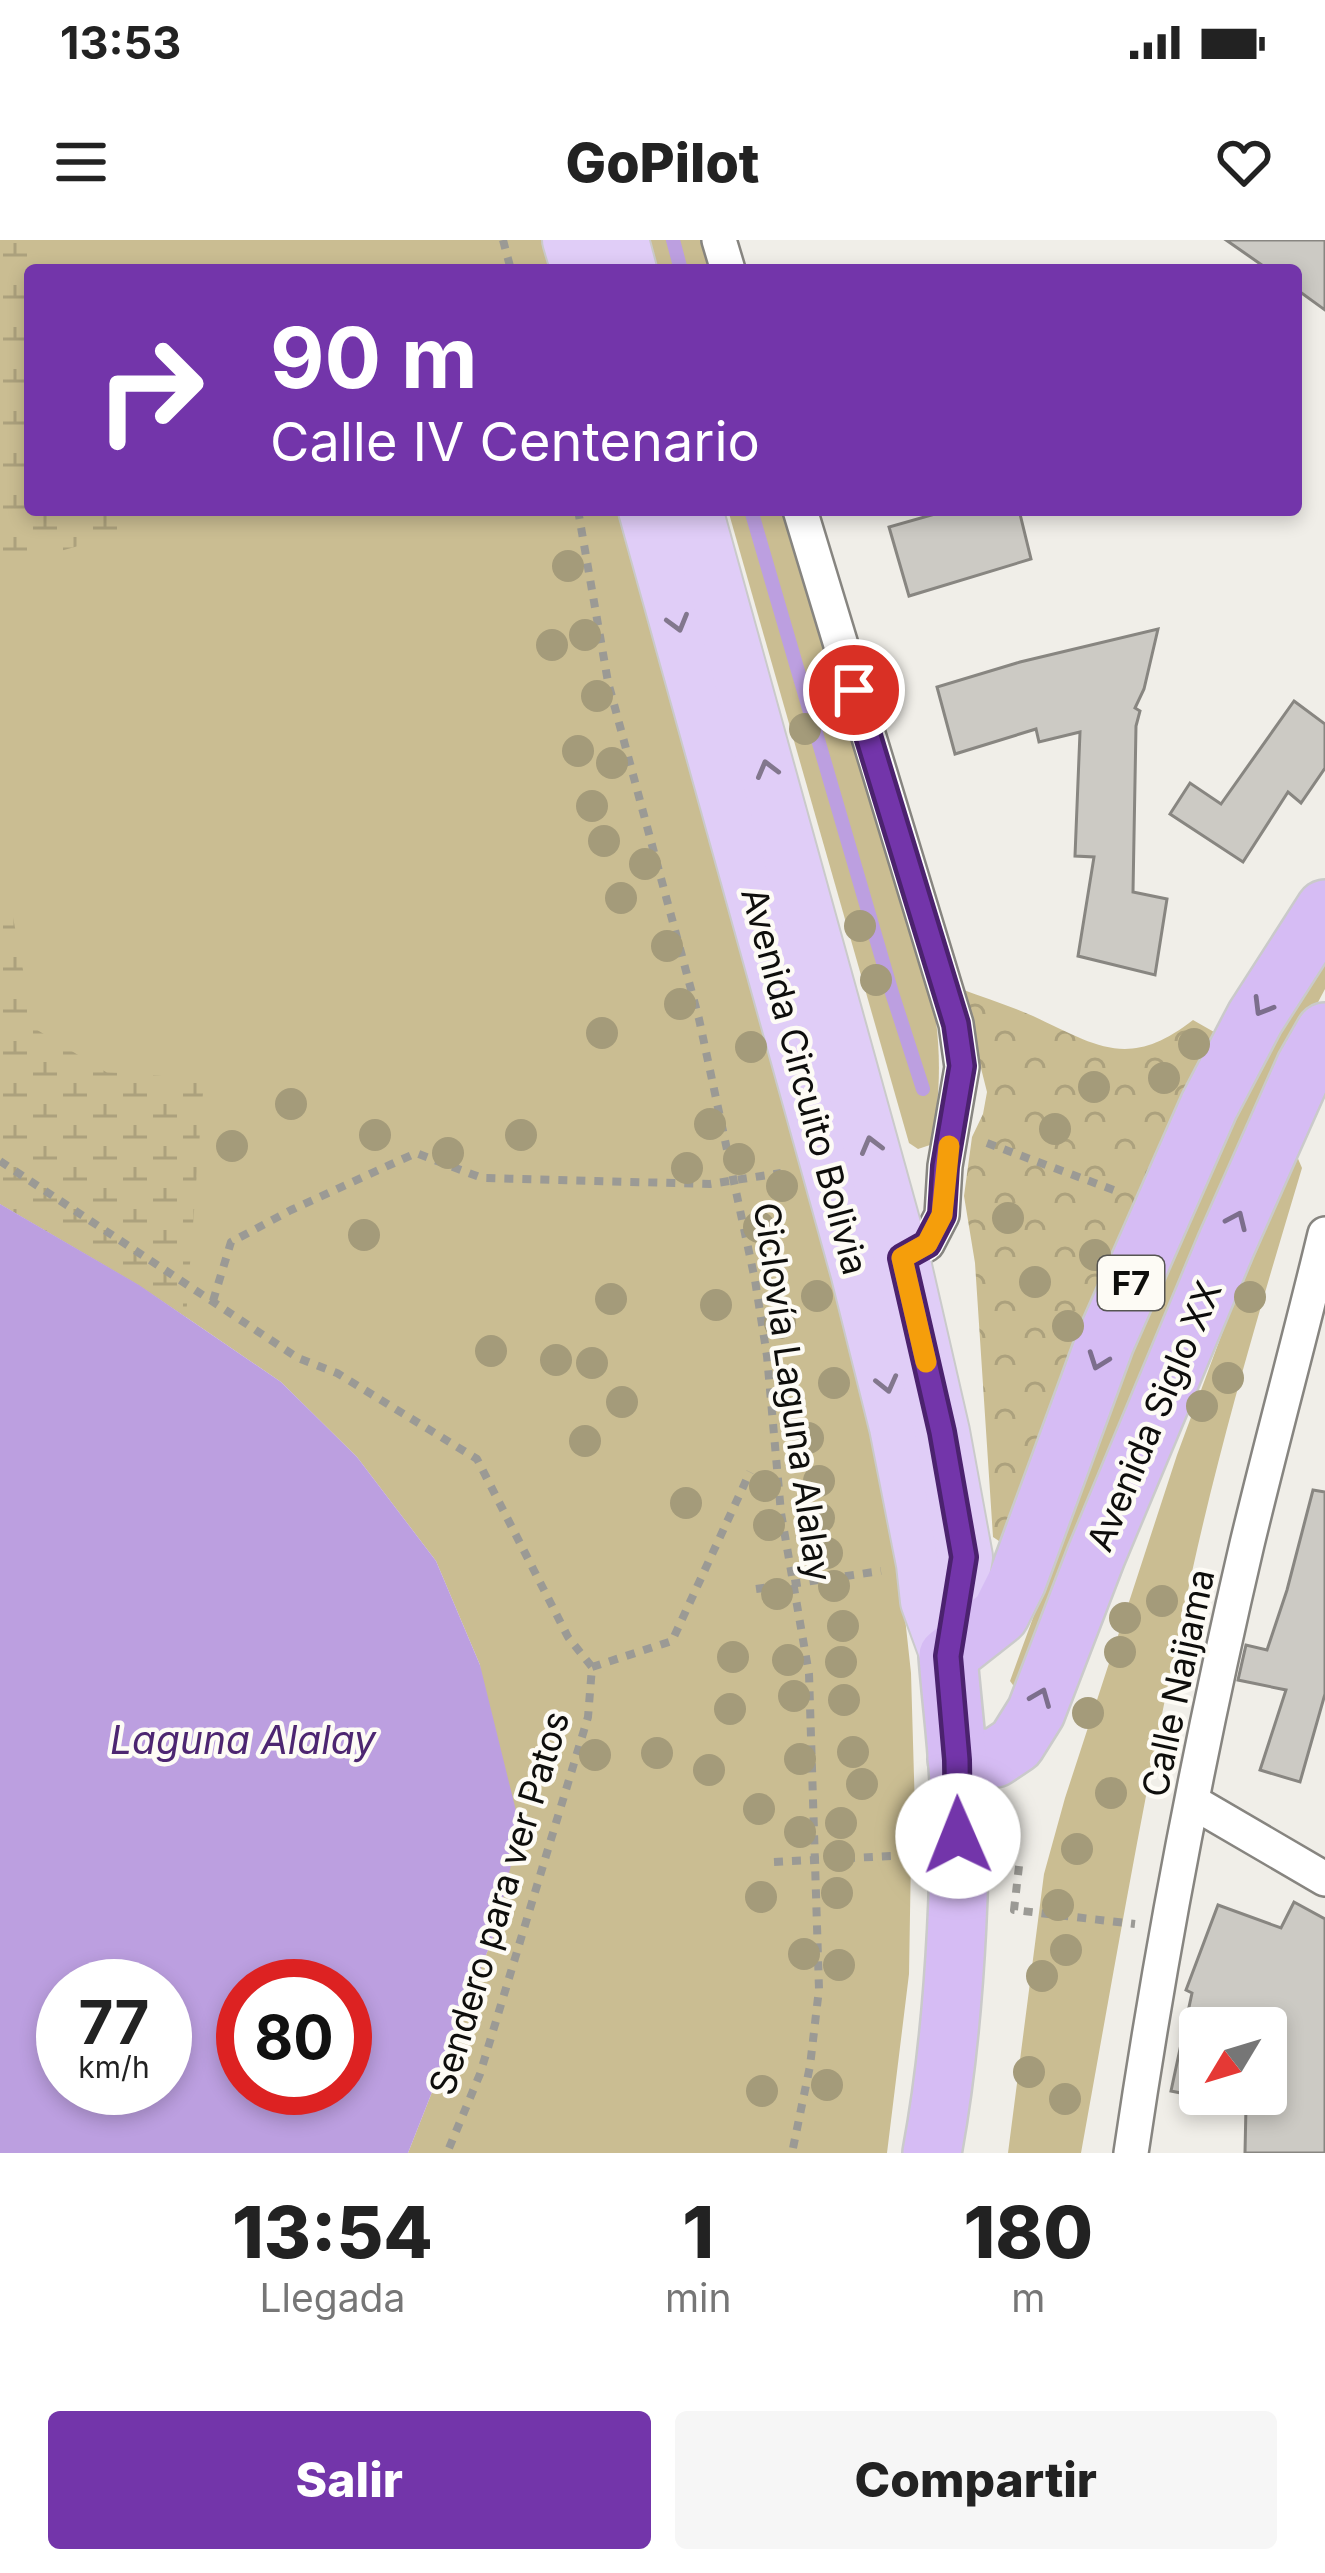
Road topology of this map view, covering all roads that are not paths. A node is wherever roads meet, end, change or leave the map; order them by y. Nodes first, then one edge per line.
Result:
1 (648, 516) edge
2 (696, 516) edge
3 (802, 516) edge
4 (1325, 909) edge
5 (1318, 1060) edge
6 (1325, 1234) edge
7 (880, 1264) junction
8 (948, 1656) junction
9 (957, 1760) junction
10 (1193, 1802) junction
11 (1325, 1879) edge
12 (932, 2153) edge
13 (1132, 2153) edge

1 -> 7 main road, Avenida Circuito Bolivia
7 -> 2 main road, Avenida Circuito Bolivia
3 - 7 street
4 -> 8 highway, Avenida Siglo XX / F7
9 -> 5 highway, Avenida Siglo XX / F7
6 - 10 street, Calle Naijama
7 -> 8 main road, Avenida Circuito Bolivia
7 - 8 main road, Avenida Circuito Bolivia
8 - 9 highway, Avenida Circuito Bolivia
9 - 12 highway, Avenida Circuito Bolivia
10 - 11 street
10 - 13 street, Calle Naijama

